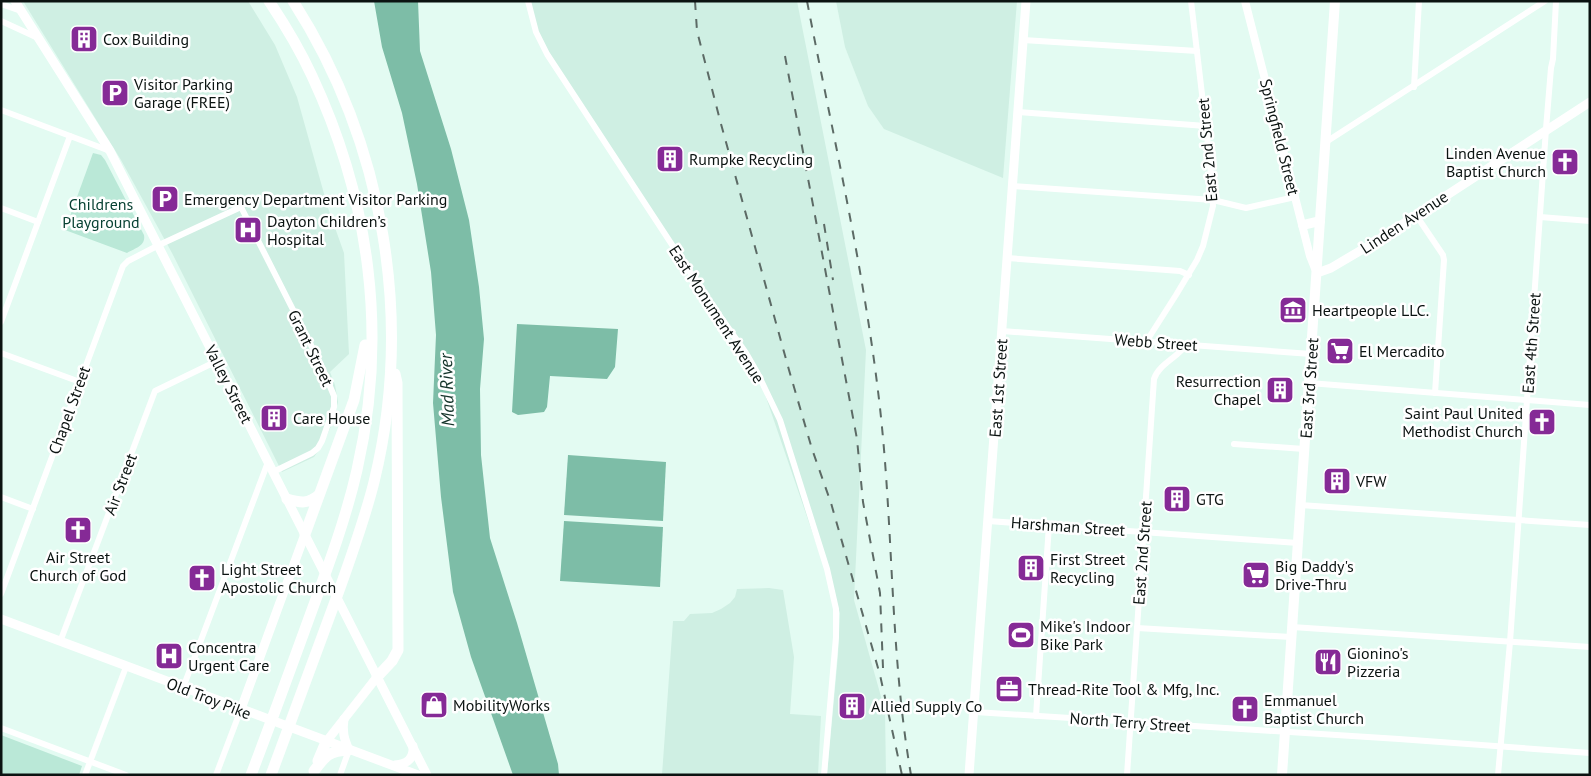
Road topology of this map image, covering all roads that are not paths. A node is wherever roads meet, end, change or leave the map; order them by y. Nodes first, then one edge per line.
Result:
1 (15, 1) edge
2 (270, 1) edge
3 (293, 1) edge
4 (528, 1) edge
5 (1026, 1) edge
6 (1191, 1) edge
7 (1246, 1) edge
8 (1336, 1) edge
9 (1419, 1) edge
10 (1545, 1) edge
11 (1556, 1) edge
12 (1, 4) edge
13 (22, 11) junction
14 (1, 21) edge
15 (38, 38) junction
16 (1023, 40) junction
17 (1197, 51) junction
18 (1414, 86) junction
19 (1590, 102) edge
20 (1, 110) edge
21 (1018, 112) junction
22 (1206, 126) junction
23 (1546, 129) junction
24 (70, 136) junction
25 (1326, 142) junction
26 (110, 151) junction
27 (1012, 186) junction
28 (1295, 197) junction
29 (1213, 200) junction
30 (241, 207) joint
31 (1, 208) edge
32 (1416, 215) junction
33 (1540, 217) junction
34 (1320, 221) junction
35 (1590, 221) edge
36 (38, 222) junction
37 (1303, 225) junction
38 (158, 245) junction
39 (1007, 258) junction
40 (1316, 273) junction
41 (1189, 274) junction
42 (3, 310) edge
43 (372, 319) junction
44 (1, 322) edge
45 (1002, 331) junction
46 (1146, 342) junction
47 (1186, 345) junction
48 (1, 353) edge
49 (1311, 354) junction
50 (217, 361) junction
51 (392, 366) junction
52 (80, 382) junction
53 (1309, 383) junction
54 (1435, 393) junction
55 (1527, 400) junction
56 (1590, 405) edge
57 (1234, 444) dead end
58 (1304, 449) junction
59 (269, 462) junction
60 (274, 472) junction
61 (319, 495) junction
62 (1, 497) edge
63 (287, 499) junction
64 (1300, 504) junction
65 (33, 508) junction
66 (1519, 519) junction
67 (988, 521) junction
68 (1049, 525) junction
69 (1590, 525) edge
70 (1144, 532) junction
71 (305, 534) junction
72 (1298, 543) junction
73 (1, 594) edge
74 (1, 620) edge
75 (1137, 628) junction
76 (1292, 632) junction
77 (60, 642) junction
78 (1510, 642) junction
79 (1590, 647) edge
80 (126, 666) junction
81 (377, 677) junction
82 (183, 688) junction
83 (240, 709) junction
84 (975, 712) junction
85 (1036, 716) junction
86 (344, 718) junction
87 (1131, 722) junction
88 (1, 728) edge
89 (1285, 732) junction
90 (326, 742) junction
91 (413, 746) junction
92 (1502, 746) junction
93 (349, 750) junction
94 (1590, 753) edge
95 (90, 762) junction
96 (395, 765) junction
97 (313, 773) edge
98 (85, 775) edge
99 (126, 775) edge
100 (216, 775) edge
101 (251, 775) edge
102 (271, 775) edge
103 (340, 775) edge
104 (418, 775) edge
105 (427, 775) edge
106 (824, 775) edge
107 (969, 775) edge
108 (1127, 775) edge
109 (1282, 775) edge
110 (1498, 775) edge

1 - 13 main road, Valley Street
2 - 43 highway
3 - 51 highway
4 - 106 street, East Monument Avenue
5 - 16 main road, East 1st Street
6 - 17 street, East 2nd Street
7 - 28 street, Springfield Street
8 - 25 main road, East 3rd Street
9 - 18 street
10 - 18 street
11 - 23 street, East 4th Street
12 - 13 street
13 - 15 main road, Valley Street
14 - 15 street
15 - 26 main road, Valley Street
16 - 17 street
16 - 21 main road, East 1st Street
17 - 22 street, East 2nd Street
18 - 25 street
19 - 23 main road, Linden Avenue
20 - 24 street
21 - 22 street
21 - 27 main road, East 1st Street
22 - 29 street, East 2nd Street
23 - 32 main road, Linden Avenue
23 - 33 street, East 4th Street
24 - 26 street
24 - 36 street
25 - 34 main road, East 3rd Street
26 - 38 main road, Valley Street
27 - 29 street
27 - 39 main road, East 1st Street
28 - 29 street
28 - 37 street, Springfield Street
29 - 41 street, East 2nd Street
30 - 38 street, Chapel Street
30 - 60 street, Grant Street
31 - 36 street
32 - 40 main road, Linden Avenue
32 - 54 street
33 - 35 street
33 - 55 street, East 4th Street
34 - 37 main road
34 - 40 main road, East 3rd Street
36 - 42 street
37 - 40 street, Springfield Street
38 - 50 main road, Valley Street
38 - 52 street, Chapel Street
39 - 41 street
39 - 45 main road, East 1st Street
40 - 49 main road, East 3rd Street
41 - 46 street, East 2nd Street
42 - 44 street
43 - 61 highway
43 - 101 highway
45 - 46 street, Webb Street
45 - 67 main road, East 1st Street
46 - 47 street, Webb Street
47 - 49 street, Webb Street
47 - 70 street, East 2nd Street
48 - 52 street
49 - 53 main road, East 3rd Street
50 - 59 main road, Valley Street
50 - 77 street, Air Street
51 - 81 highway
51 - 102 highway
52 - 65 street, Chapel Street
53 - 54 street
53 - 58 main road, East 3rd Street
54 - 55 street
55 - 56 street
55 - 66 street, East 4th Street
57 - 58 street
58 - 64 main road, East 3rd Street
59 - 60 main road, Valley Street
59 - 82 street
60 - 63 main road, Valley Street
61 - 63 highway
61 - 71 highway
62 - 65 street
63 - 71 main road, Valley Street
64 - 66 street
64 - 72 main road, East 3rd Street
65 - 73 street, Chapel Street
66 - 69 street
66 - 78 street, East 4th Street
67 - 68 street, Harshman Street
67 - 84 main road, East 1st Street
68 - 70 street, Harshman Street
68 - 85 street
70 - 72 street, Harshman Street
70 - 75 street, East 2nd Street
71 - 81 main road, Valley Street
71 - 83 main road
72 - 76 main road, East 3rd Street
74 - 77 main road, Old Troy Pike
75 - 76 street
75 - 87 street, East 2nd Street
76 - 78 street
76 - 89 main road, East 3rd Street
77 - 80 main road, Old Troy Pike
78 - 79 street
78 - 92 street, East 4th Street
80 - 82 main road, Old Troy Pike
80 - 95 street
81 - 86 main road
81 - 91 main road, Valley Street
82 - 83 main road, Old Troy Pike
83 - 90 main road, Old Troy Pike
83 - 100 street
84 - 85 street, North Terry Street
84 - 107 main road, East 1st Street
85 - 87 street, North Terry Street
86 - 90 main road
86 - 93 main road
87 - 89 street, North Terry Street
87 - 108 street, East 2nd Street
88 - 95 street
89 - 92 street, North Terry Street
89 - 109 main road, East 3rd Street
90 - 93 main road, Old Troy Pike
90 - 97 highway
91 - 96 main road
91 - 105 main road, Valley Street
92 - 94 street, North Terry Street
92 - 110 street, East 4th Street
93 - 96 main road, Old Troy Pike
93 - 97 highway
93 - 103 street
95 - 98 street
95 - 99 street
96 - 104 main road, Old Troy Pike

